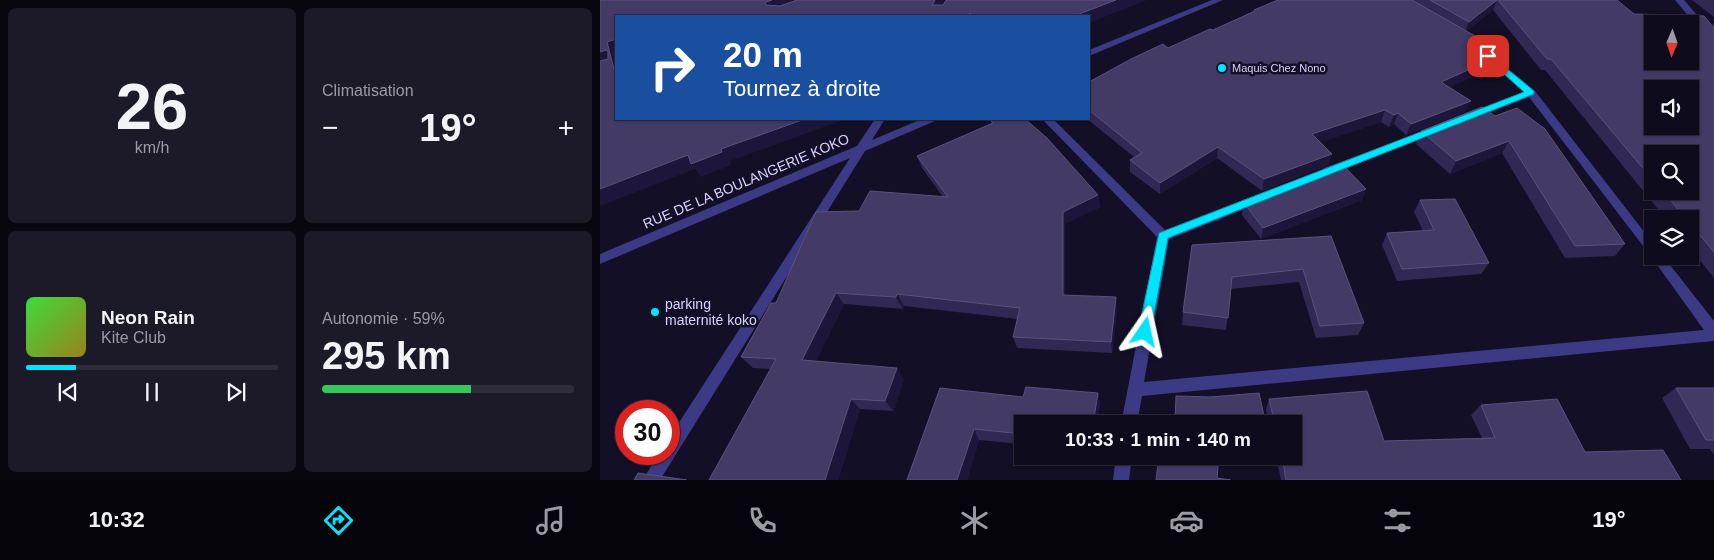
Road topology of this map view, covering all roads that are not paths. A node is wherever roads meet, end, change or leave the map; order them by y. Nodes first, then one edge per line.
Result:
1 (1219, 0) edge
2 (1679, 0) edge
3 (1714, 41) edge
4 (1474, 44) edge
5 (1090, 53) edge
6 (1531, 92) junction
7 (879, 120) edge
8 (929, 120) edge
9 (1048, 120) edge
10 (863, 148) junction
11 (1319, 175) edge
12 (1301, 182) edge
13 (1163, 236) junction
14 (1644, 240) edge
15 (600, 259) edge
16 (1663, 265) edge
17 (1714, 333) edge
18 (1134, 390) junction
19 (1130, 415) edge
20 (680, 434) edge
21 (660, 465) edge
22 (1123, 465) edge
23 (650, 480) edge
24 (1121, 480) edge

1 - 5 street
2 - 3 street
4 - 6 street
6 - 11 street
6 - 14 street
7 - 10 street
8 - 10 street, RUE DE LA BOULANGERIE KOKO
9 - 13 street
10 - 15 street, RUE DE LA BOULANGERIE KOKO
10 - 20 street
12 - 13 street
13 - 18 street
16 - 17 street
17 - 18 street
18 - 19 street
21 - 23 street
22 - 24 street

